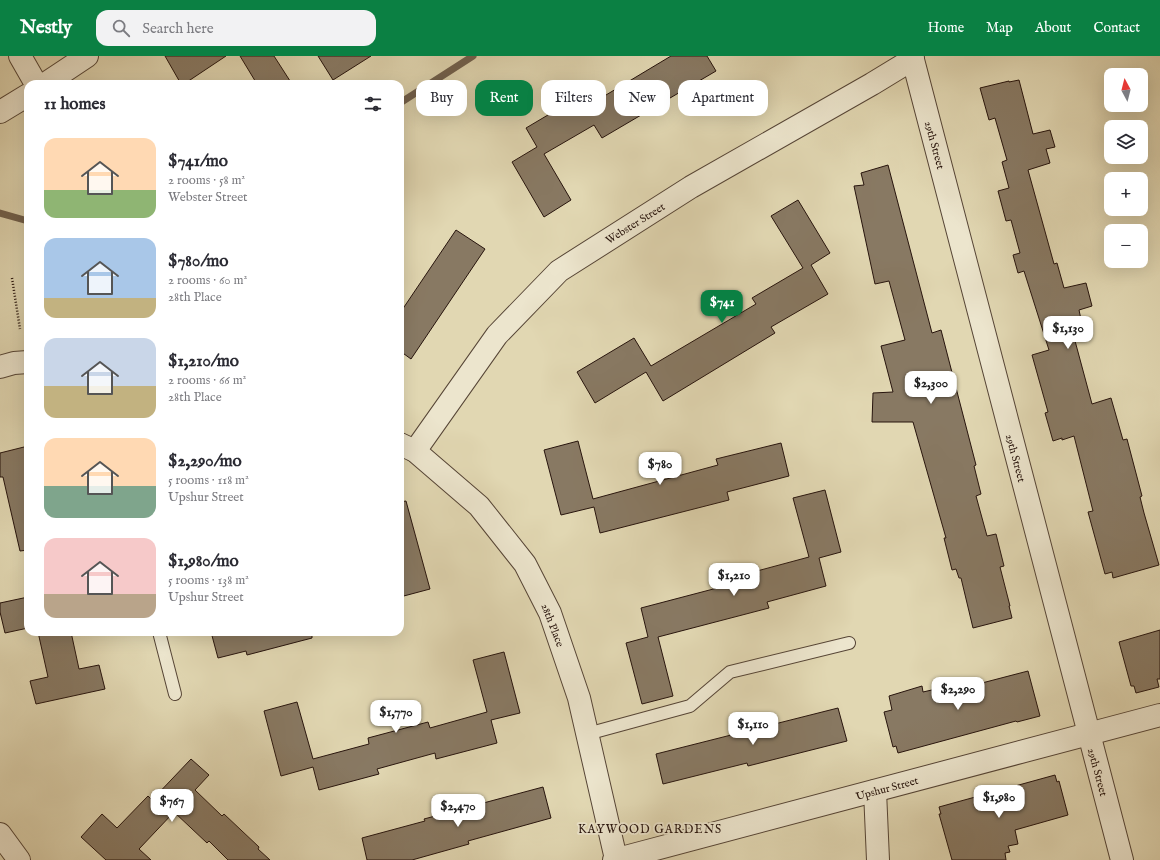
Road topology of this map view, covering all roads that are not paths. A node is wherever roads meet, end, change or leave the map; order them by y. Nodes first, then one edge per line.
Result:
1 (20, 56) edge
2 (87, 56) edge
3 (912, 58) edge
4 (34, 80) edge
5 (51, 80) edge
6 (24, 97) edge
7 (0, 112) edge
8 (24, 362) edge
9 (0, 367) edge
10 (407, 447) edge
11 (161, 636) edge
12 (849, 643) dead end
13 (175, 694) dead end
14 (1160, 715) edge
15 (587, 734) junction
16 (1088, 734) junction
17 (875, 791) junction
18 (0, 834) edge
19 (19, 860) edge
20 (615, 860) edge
21 (878, 860) edge
22 (1122, 860) edge

1 - 4 street
2 - 5 street
3 - 10 street, Webster Street
3 - 16 street, 29th Street
6 - 7 street
8 - 9 street
10 - 15 street, 28th Place
11 - 13 lane
12 - 15 lane
14 - 16 street, Upshur Street
15 - 20 street, 28th Place
16 - 17 street, Upshur Street
16 - 22 street, 29th Street
17 - 20 street, Upshur Street
17 - 21 street
18 - 19 street

